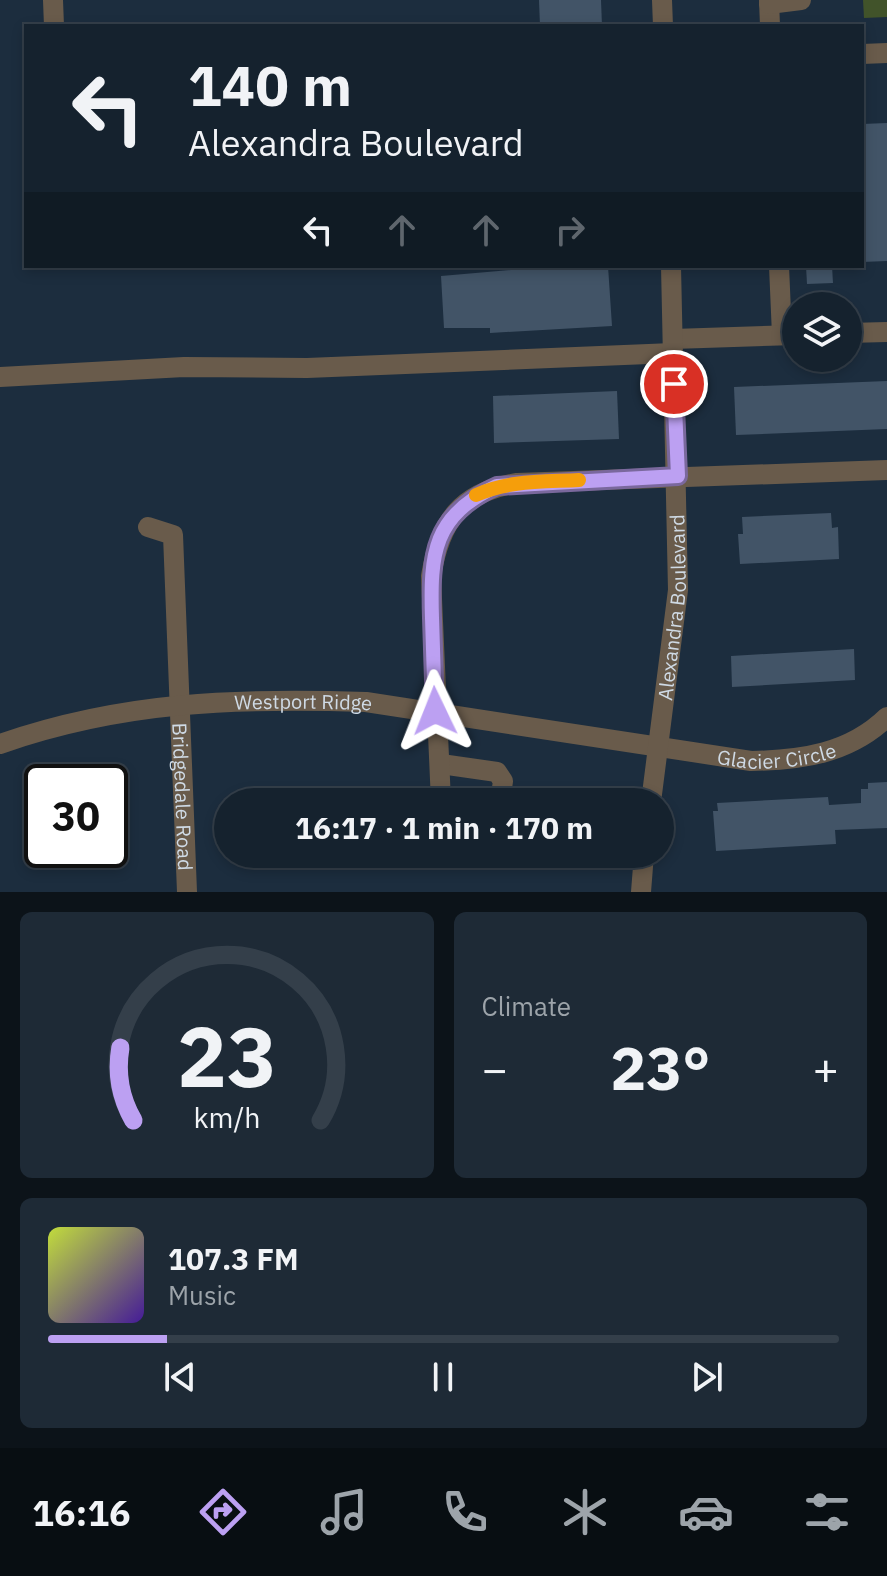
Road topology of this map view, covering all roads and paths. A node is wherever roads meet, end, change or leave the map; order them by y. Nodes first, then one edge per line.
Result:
1 (53, 0) edge
2 (662, 0) edge
3 (801, 0) edge
4 (769, 2) edge
5 (54, 24) edge
6 (663, 24) edge
7 (770, 24) edge
8 (887, 53) edge
9 (864, 54) edge
10 (671, 268) edge
11 (779, 268) edge
12 (783, 292) edge
13 (887, 332) edge
14 (862, 333) edge
15 (782, 336) edge
16 (673, 346) junction
17 (0, 377) edge
18 (887, 470) edge
19 (678, 476) junction
20 (148, 527) dead end
21 (181, 703) junction
22 (435, 711) junction
23 (887, 717) edge
24 (0, 744) edge
25 (658, 747) junction
26 (441, 764) junction
27 (441, 788) edge
28 (502, 788) edge
29 (653, 788) edge
30 (643, 868) edge
31 (187, 892) edge
32 (641, 892) edge

1 - 5 street
2 - 6 street
3 - 4 street
4 - 7 street
8 - 9 street
10 - 16 street, Alexandra Boulevard
11 - 12 street
13 - 14 street
15 - 16 street
16 - 17 street
16 - 19 street, Alexandra Boulevard
18 - 19 street
19 - 22 street
19 - 25 street, Alexandra Boulevard
20 - 21 street, Bridgedale Road
21 - 22 street, Westport Ridge
21 - 24 street, Westport Ridge
21 - 31 street, Bridgedale Road
22 - 25 street, Westport Ridge
22 - 26 street
23 - 25 street, Glacier Circle
25 - 29 street, Alexandra Boulevard
26 - 27 street
26 - 28 street
30 - 32 street

